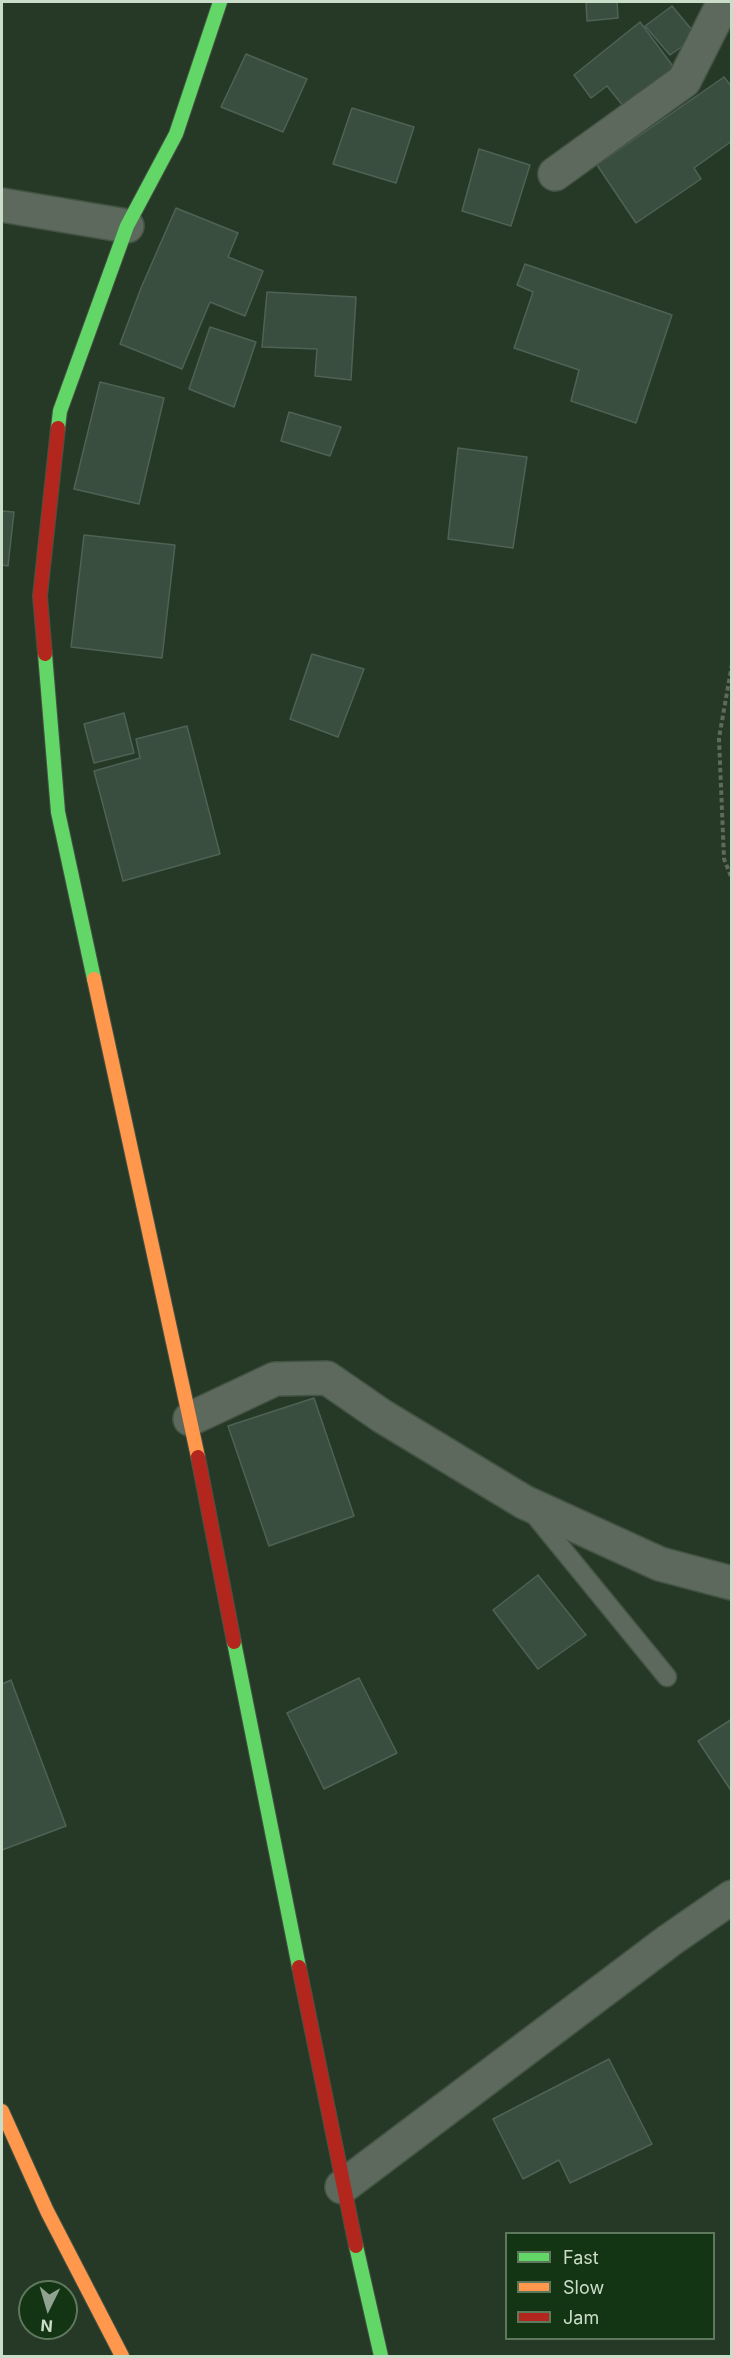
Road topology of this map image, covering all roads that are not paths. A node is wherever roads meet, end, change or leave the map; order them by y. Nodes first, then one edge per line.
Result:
1 (220, 2) edge
2 (724, 2) edge
3 (555, 174) dead end
4 (2, 205) edge
5 (127, 226) junction
6 (190, 1419) junction
7 (524, 1502) junction
8 (732, 1583) edge
9 (667, 1677) dead end
10 (732, 1897) edge
11 (2, 2111) edge
12 (342, 2187) junction
13 (122, 2356) edge
14 (381, 2356) edge

1 - 5 street
2 - 3 street
4 - 5 street
5 - 6 street
6 - 7 street
6 - 12 street
7 - 8 street
7 - 9 lane
10 - 12 street
11 - 13 street
12 - 14 street

